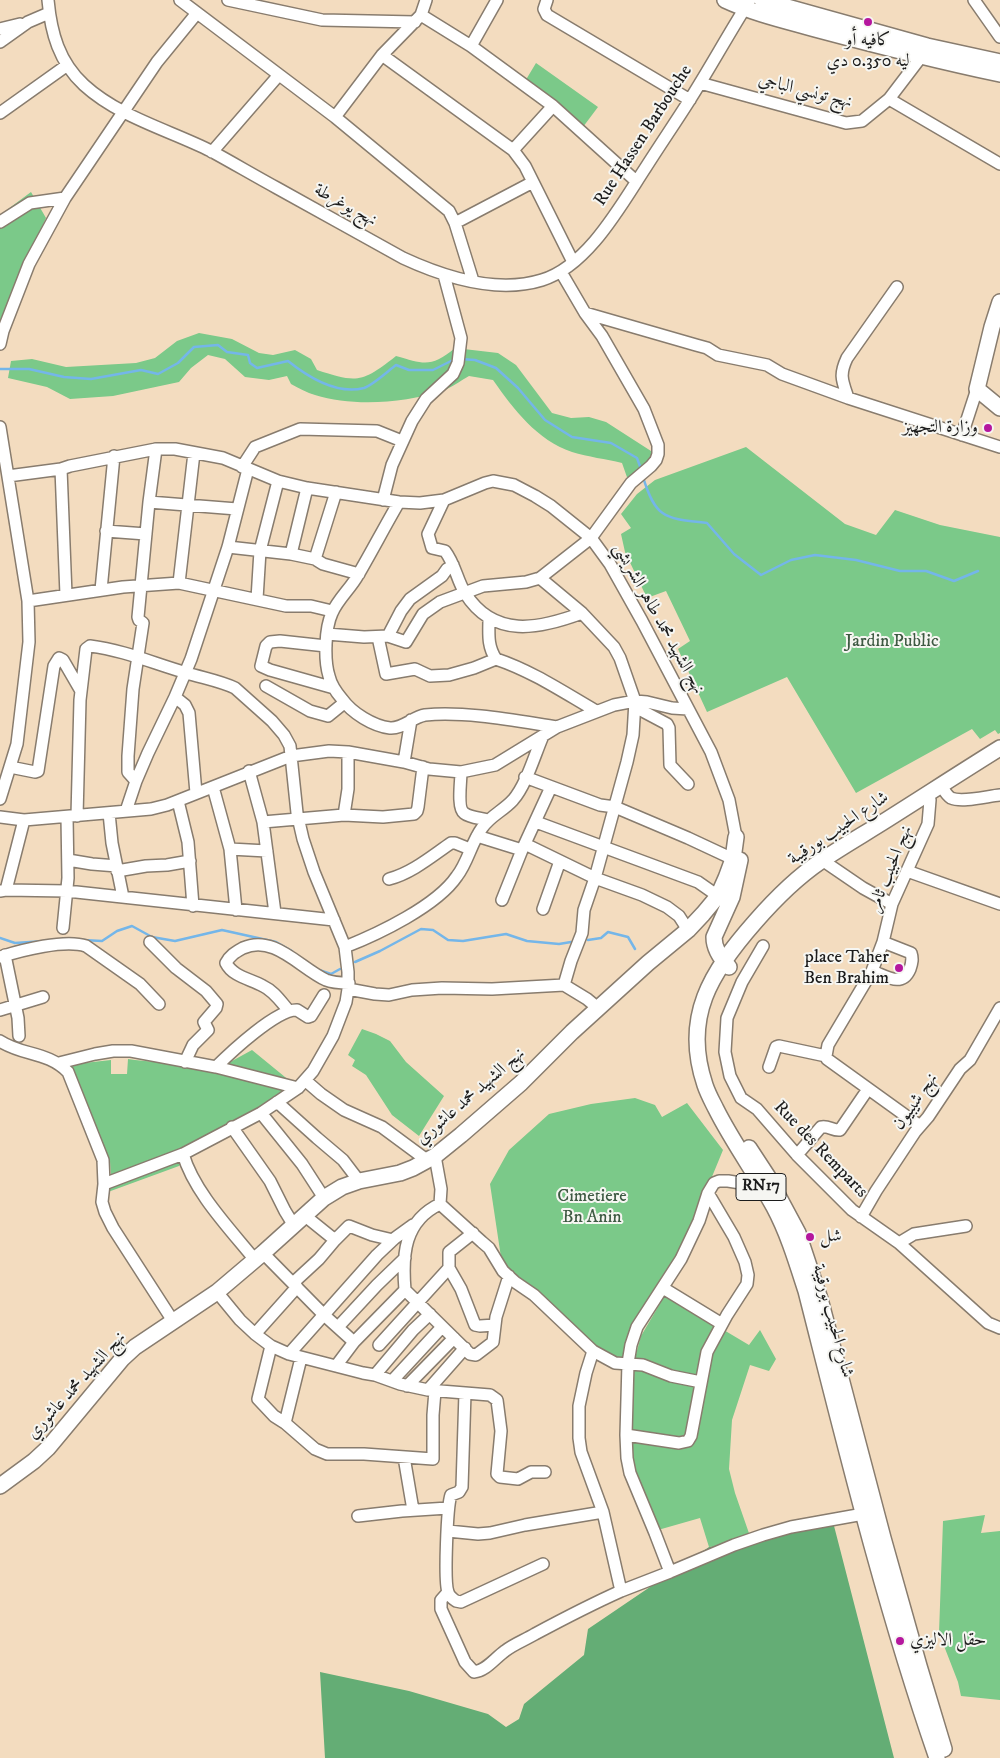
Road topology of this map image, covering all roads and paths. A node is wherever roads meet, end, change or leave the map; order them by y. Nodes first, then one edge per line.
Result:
1 (228, 0) edge
2 (426, 0) edge
3 (497, 0) edge
4 (547, 0) edge
5 (725, 0) edge
6 (762, 0) edge
7 (974, 0) edge
8 (185, 2) edge
9 (51, 4) edge
10 (747, 5) edge
11 (197, 13) junction
12 (418, 19) junction
13 (28, 22) junction
14 (0, 29) edge
15 (1000, 37) edge
16 (0, 42) edge
17 (471, 46) junction
18 (924, 51) junction
19 (382, 55) junction
20 (1000, 62) edge
21 (66, 66) junction
22 (1000, 74) edge
23 (278, 76) junction
24 (700, 83) junction
25 (889, 99) junction
26 (690, 100) junction
27 (553, 106) junction
28 (123, 112) junction
29 (0, 113) edge
30 (335, 117) junction
31 (513, 150) junction
32 (212, 152) junction
33 (1000, 164) edge
34 (636, 181) junction
35 (533, 182) junction
36 (64, 198) junction
37 (0, 222) edge
38 (455, 223) junction
39 (573, 262) junction
40 (561, 272) junction
41 (444, 275) junction
42 (473, 281) junction
43 (897, 287) dead end
44 (1000, 302) edge
45 (585, 313) junction
46 (996, 330) edge
47 (0, 344) edge
48 (978, 390) junction
49 (848, 398) junction
50 (1000, 408) edge
51 (0, 427) edge
52 (962, 435) junction
53 (402, 441) junction
54 (1000, 447) edge
55 (156, 449) junction
56 (194, 452) junction
57 (114, 456) junction
58 (245, 468) junction
59 (61, 469) junction
60 (8, 476) junction
61 (278, 481) junction
62 (307, 488) junction
63 (336, 492) junction
64 (383, 500) junction
65 (444, 500) junction
66 (149, 502) junction
67 (398, 502) junction
68 (189, 506) junction
69 (237, 509) junction
70 (106, 531) junction
71 (146, 534) junction
72 (591, 538) junction
73 (228, 547) junction
74 (260, 551) junction
75 (291, 554) junction
76 (315, 559) junction
77 (453, 565) junction
78 (359, 574) junction
79 (540, 578) junction
80 (179, 583) junction
81 (141, 585) junction
82 (101, 590) junction
83 (213, 591) junction
84 (464, 592) junction
85 (66, 595) junction
86 (257, 599) junction
87 (28, 601) junction
88 (332, 611) junction
89 (582, 613) junction
90 (488, 618) junction
91 (383, 636) junction
92 (327, 640) junction
93 (137, 656) junction
94 (496, 658) junction
95 (186, 673) junction
96 (266, 686) dead end
97 (334, 688) junction
98 (81, 691) junction
99 (175, 697) junction
100 (344, 703) junction
101 (635, 704) junction
102 (672, 708) junction
103 (688, 709) junction
104 (596, 711) junction
105 (411, 720) junction
106 (667, 724) junction
107 (557, 727) junction
108 (543, 736) junction
109 (1000, 748) edge
110 (348, 752) junction
111 (1000, 754) edge
112 (292, 756) junction
113 (404, 762) junction
114 (423, 767) junction
115 (10, 768) junction
116 (249, 772) junction
117 (461, 772) junction
118 (525, 777) junction
119 (136, 781) junction
120 (688, 784) dead end
121 (213, 787) junction
122 (551, 787) junction
123 (936, 792) junction
124 (196, 793) junction
125 (1000, 794) edge
126 (0, 799) edge
127 (178, 801) junction
128 (615, 807) junction
129 (126, 811) junction
130 (109, 813) junction
131 (344, 815) junction
132 (72, 816) junction
133 (0, 818) edge
134 (298, 819) junction
135 (24, 820) junction
136 (488, 820) junction
137 (263, 822) junction
138 (536, 822) junction
139 (477, 836) junction
140 (736, 837) junction
141 (523, 847) junction
142 (604, 847) junction
143 (230, 849) junction
144 (470, 850) junction
145 (267, 851) junction
146 (733, 859) junction
147 (68, 860) junction
148 (190, 861) junction
149 (560, 861) junction
150 (825, 863) junction
151 (117, 869) junction
152 (908, 871) junction
153 (389, 878) dead end
154 (595, 878) junction
155 (3, 890) edge
156 (67, 891) junction
157 (718, 896) junction
158 (123, 897) junction
159 (502, 900) dead end
160 (892, 904) junction
161 (1000, 904) edge
162 (193, 906) junction
163 (543, 909) dead end
164 (236, 910) junction
165 (275, 912) junction
166 (334, 920) junction
167 (63, 928) dead end
168 (688, 930) junction
169 (150, 942) dead end
170 (883, 942) junction
171 (763, 946) dead end
172 (345, 947) junction
173 (2, 956) edge
174 (726, 964) junction
175 (872, 971) junction
176 (564, 985) junction
177 (348, 986) junction
178 (324, 995) dead end
179 (43, 998) dead end
180 (159, 1004) dead end
181 (14, 1005) junction
182 (1000, 1008) edge
183 (599, 1009) junction
184 (0, 1010) edge
185 (289, 1011) junction
186 (19, 1036) dead end
187 (0, 1041) edge
188 (826, 1056) junction
189 (185, 1062) junction
190 (59, 1063) junction
191 (216, 1067) junction
192 (769, 1067) dead end
193 (302, 1084) junction
194 (868, 1089) junction
195 (277, 1102) junction
196 (261, 1113) junction
197 (920, 1126) junction
198 (232, 1127) junction
199 (183, 1154) junction
200 (797, 1155) junction
201 (432, 1158) junction
202 (763, 1179) junction
203 (359, 1181) junction
204 (104, 1184) junction
205 (708, 1193) junction
206 (324, 1198) junction
207 (440, 1204) junction
208 (861, 1217) junction
209 (299, 1219) junction
210 (416, 1223) junction
211 (966, 1226) dead end
212 (473, 1233) junction
213 (335, 1240) junction
214 (393, 1240) junction
215 (899, 1243) junction
216 (259, 1257) junction
217 (405, 1258) junction
218 (449, 1268) junction
219 (509, 1276) junction
220 (295, 1285) junction
221 (663, 1288) junction
222 (405, 1290) junction
223 (217, 1292) junction
224 (418, 1303) junction
225 (430, 1314) junction
226 (324, 1315) junction
227 (173, 1320) junction
228 (722, 1324) junction
229 (495, 1325) junction
230 (338, 1327) junction
231 (442, 1327) junction
232 (1000, 1328) edge
233 (255, 1334) junction
234 (454, 1338) junction
235 (354, 1342) junction
236 (379, 1345) dead end
237 (271, 1346) junction
238 (465, 1348) junction
239 (592, 1351) junction
240 (289, 1354) junction
241 (301, 1358) junction
242 (628, 1363) junction
243 (336, 1366) junction
244 (375, 1375) junction
245 (392, 1381) junction
246 (701, 1382) junction
247 (407, 1386) junction
248 (432, 1391) junction
249 (465, 1393) junction
250 (285, 1423) junction
251 (626, 1435) junction
252 (404, 1457) junction
253 (546, 1472) dead end
254 (0, 1486) edge
255 (448, 1508) junction
256 (413, 1510) junction
257 (603, 1512) junction
258 (869, 1513) junction
259 (358, 1516) dead end
260 (448, 1530) junction
261 (543, 1564) dead end
262 (670, 1572) junction
263 (621, 1591) junction
264 (448, 1592) junction
265 (936, 1758) edge
266 (947, 1758) edge

1 - 12 street
2 - 12 street
3 - 17 street
4 - 26 street
5 - 10 main road
6 - 18 main road
7 - 15 street
8 - 11 street
9 - 13 street
9 - 21 street, نهج يوغرطة
10 - 18 main road
10 - 24 street, Rue Hassen Barbouche
11 - 23 street
11 - 28 street
12 - 17 street
12 - 19 street
13 - 14 street
13 - 16 street
17 - 27 street
18 - 20 main road
18 - 22 main road
18 - 25 street, نهج تونسي الباجي
19 - 30 street
19 - 31 street
21 - 28 street, نهج يوغرطة
21 - 29 street
23 - 30 street
23 - 32 street
24 - 25 street, نهج تونسي الباجي
24 - 26 street, Rue Hassen Barbouche
25 - 33 street
26 - 34 street, Rue Hassen Barbouche
27 - 31 street
27 - 34 street
28 - 32 street, نهج يوغرطة
28 - 36 street
30 - 38 street
31 - 35 street
32 - 41 street, نهج يوغرطة
34 - 39 street, Rue Hassen Barbouche
35 - 38 street
35 - 39 street
36 - 37 street
36 - 47 street
38 - 42 street
39 - 40 street, Rue Hassen Barbouche
40 - 42 street, نهج يوغرطة
40 - 45 street
41 - 42 street, نهج يوغرطة
41 - 53 street
43 - 49 street
44 - 46 main road
45 - 49 street
45 - 72 street
46 - 48 main road
48 - 50 main road
48 - 52 street
49 - 52 street
51 - 60 street
52 - 54 street
53 - 58 street
53 - 64 street
55 - 56 street, نهج الشهيد محمد طاهر الشريشي
55 - 57 street, نهج الشهيد محمد طاهر الشريشي
55 - 66 street
56 - 58 street, نهج الشهيد محمد طاهر الشريشي
56 - 68 street
57 - 59 street, نهج الشهيد محمد طاهر الشريشي
57 - 70 street
58 - 61 street, نهج الشهيد محمد طاهر الشريشي
58 - 69 street
59 - 60 street, نهج الشهيد محمد طاهر الشريشي
59 - 85 street
60 - 87 street
61 - 62 street, نهج الشهيد محمد طاهر الشريشي
61 - 74 street
62 - 63 street, نهج الشهيد محمد طاهر الشريشي
62 - 75 street
63 - 64 street, نهج الشهيد محمد طاهر الشريشي
63 - 76 street
64 - 67 street, نهج الشهيد محمد طاهر الشريشي
65 - 67 street, نهج الشهيد محمد طاهر الشريشي
65 - 72 street, نهج الشهيد محمد طاهر الشريشي
65 - 77 street
66 - 68 street
66 - 71 street
67 - 78 street
68 - 69 street
68 - 80 street
69 - 73 street
70 - 71 street
70 - 82 street
71 - 81 street
72 - 79 street
72 - 103 street, نهج الشهيد محمد طاهر الشريشي
73 - 74 street
73 - 83 street
74 - 75 street
74 - 86 street
75 - 76 street
76 - 78 street
77 - 84 street
77 - 91 street
78 - 88 street
79 - 84 street
79 - 89 street
80 - 81 street
80 - 83 street
81 - 82 street
81 - 93 street
82 - 85 street
83 - 86 street
83 - 95 street
84 - 90 street
84 - 91 street
85 - 87 street
86 - 88 street
87 - 115 street
88 - 92 street
89 - 90 street
89 - 101 street
90 - 94 street
91 - 92 street
91 - 94 street
92 - 97 street
92 - 97 street
93 - 95 street
93 - 98 street
93 - 119 street
94 - 104 street
95 - 99 street
95 - 112 street
96 - 100 street
97 - 100 street
98 - 115 street
98 - 132 street
99 - 119 street
99 - 124 street
100 - 105 street
101 - 102 street
101 - 104 street
101 - 106 street
101 - 128 street
102 - 103 street
102 - 106 street
103 - 140 street, نهج الشهيد محمد طاهر الشريشي
104 - 107 street
105 - 107 street
105 - 113 street
106 - 120 street
107 - 108 street
108 - 117 street
108 - 118 street
109 - 123 main road, شارع الحبيب بورقيبة / RN17
110 - 112 street
110 - 113 street
110 - 131 street
111 - 123 main road, شارع الحبيب بورقيبة / RN17
112 - 116 street
112 - 134 street
113 - 114 street
114 - 117 street
114 - 131 street
115 - 126 street
116 - 121 street
116 - 137 street
117 - 136 street
118 - 122 street
118 - 136 street
119 - 129 street
121 - 124 street
121 - 143 street
122 - 128 street
122 - 138 street
123 - 125 street
123 - 150 main road, شارع الحبيب بورقيبة / RN17
123 - 152 street, نهج الحبيب ثامر
124 - 127 street
127 - 129 street
127 - 148 street
128 - 142 street
128 - 146 street
129 - 130 street
130 - 132 street
130 - 151 street
131 - 134 street
132 - 135 street
132 - 147 street
133 - 135 street
134 - 137 street
134 - 166 street
135 - 155 street
136 - 139 street
137 - 145 street
138 - 141 street
138 - 142 street
139 - 141 street
139 - 144 street
140 - 146 main road, نهج الشهيد محمد عاشوري
140 - 174 main road
141 - 149 street
141 - 159 street
142 - 154 street
142 - 157 street
143 - 145 street
143 - 164 street
144 - 153 street
144 - 172 street
145 - 165 street
146 - 157 main road, نهج الشهيد محمد عاشوري
147 - 151 street
147 - 156 street
148 - 151 street
148 - 162 street
149 - 154 street
149 - 163 street
150 - 160 street
150 - 174 main road, شارع الحبيب بورقيبة / RN17
151 - 158 street
152 - 160 street, نهج الحبيب ثامر
152 - 161 street
154 - 168 street
154 - 176 street
155 - 156 street
156 - 158 street
156 - 167 street
157 - 168 main road, نهج الشهيد محمد عاشوري
158 - 162 street
160 - 170 street, نهج الحبيب ثامر
162 - 164 street
164 - 165 street
165 - 166 street
166 - 172 street
168 - 183 main road, نهج الشهيد محمد عاشوري
169 - 189 street
170 - 175 street, نهج الحبيب ثامر
170 - 175 street
171 - 200 street, Rue des Remparts
172 - 177 street
173 - 180 street
173 - 181 street
174 - 202 main road, شارع الحبيب بورقيبة / RN17
175 - 188 street, نهج الحبيب ثامر
176 - 177 street
176 - 183 street
177 - 185 street
177 - 193 street
178 - 185 street
179 - 181 street
181 - 184 street
181 - 186 street
182 - 197 street, نهج شيبيون
183 - 201 main road, نهج الشهيد محمد عاشوري
185 - 191 street
187 - 190 street
188 - 192 street
188 - 194 street
189 - 190 street
189 - 191 street
190 - 204 street
191 - 193 street
193 - 195 street
193 - 201 street
194 - 197 street
194 - 200 street
195 - 196 street
195 - 203 street
196 - 198 street
196 - 206 street
197 - 208 street, نهج شيبيون
198 - 199 street
198 - 209 street
199 - 204 street
199 - 216 street
200 - 208 street, Rue des Remparts
201 - 203 main road, نهج الشهيد محمد عاشوري
201 - 207 street
202 - 205 street
202 - 258 main road, شارع الحبيب بورقيبة / RN17
203 - 206 main road, نهج الشهيد محمد عاشوري
204 - 227 street
205 - 221 street
205 - 228 street
206 - 209 main road, نهج الشهيد محمد عاشوري
207 - 210 street
207 - 212 street
208 - 215 street, Rue des Remparts
209 - 213 street
209 - 216 main road, نهج الشهيد محمد عاشوري
210 - 214 street
210 - 217 street
211 - 215 street
212 - 218 street
212 - 219 street
213 - 214 street
213 - 220 street
214 - 226 street
215 - 232 street, Rue des Remparts
216 - 220 street
216 - 223 main road, نهج الشهيد محمد عاشوري
217 - 222 street
217 - 230 street
218 - 224 street
218 - 229 street
219 - 229 street
219 - 239 street
220 - 226 street
220 - 233 street
221 - 228 street
221 - 242 street
222 - 224 street
222 - 235 street
223 - 227 main road, نهج الشهيد محمد عاشوري
223 - 233 street
224 - 225 street
224 - 236 street
225 - 231 street
225 - 244 street
226 - 230 street
226 - 240 street
227 - 254 main road, نهج الشهيد محمد عاشوري
228 - 246 street
229 - 238 street
230 - 235 street
231 - 234 street
231 - 245 street
233 - 237 street
234 - 238 street
234 - 247 street
235 - 243 street
237 - 240 street
237 - 250 street
238 - 248 street
239 - 242 street
239 - 257 street
240 - 241 street
241 - 243 street
241 - 250 street
242 - 246 street
242 - 251 street
243 - 244 street
244 - 245 street
245 - 247 street
246 - 251 street
247 - 248 street
248 - 249 street
248 - 252 street
249 - 253 street
249 - 255 street
250 - 252 street
251 - 262 street
252 - 256 street
255 - 256 street
255 - 260 street
256 - 259 street
257 - 260 street
257 - 263 street
258 - 262 street
258 - 265 main road, شارع الحبيب بورقيبة / RN17
258 - 266 main road, شارع الحبيب بورقيبة / RN17
260 - 264 street
261 - 264 street
262 - 263 street
263 - 264 street

